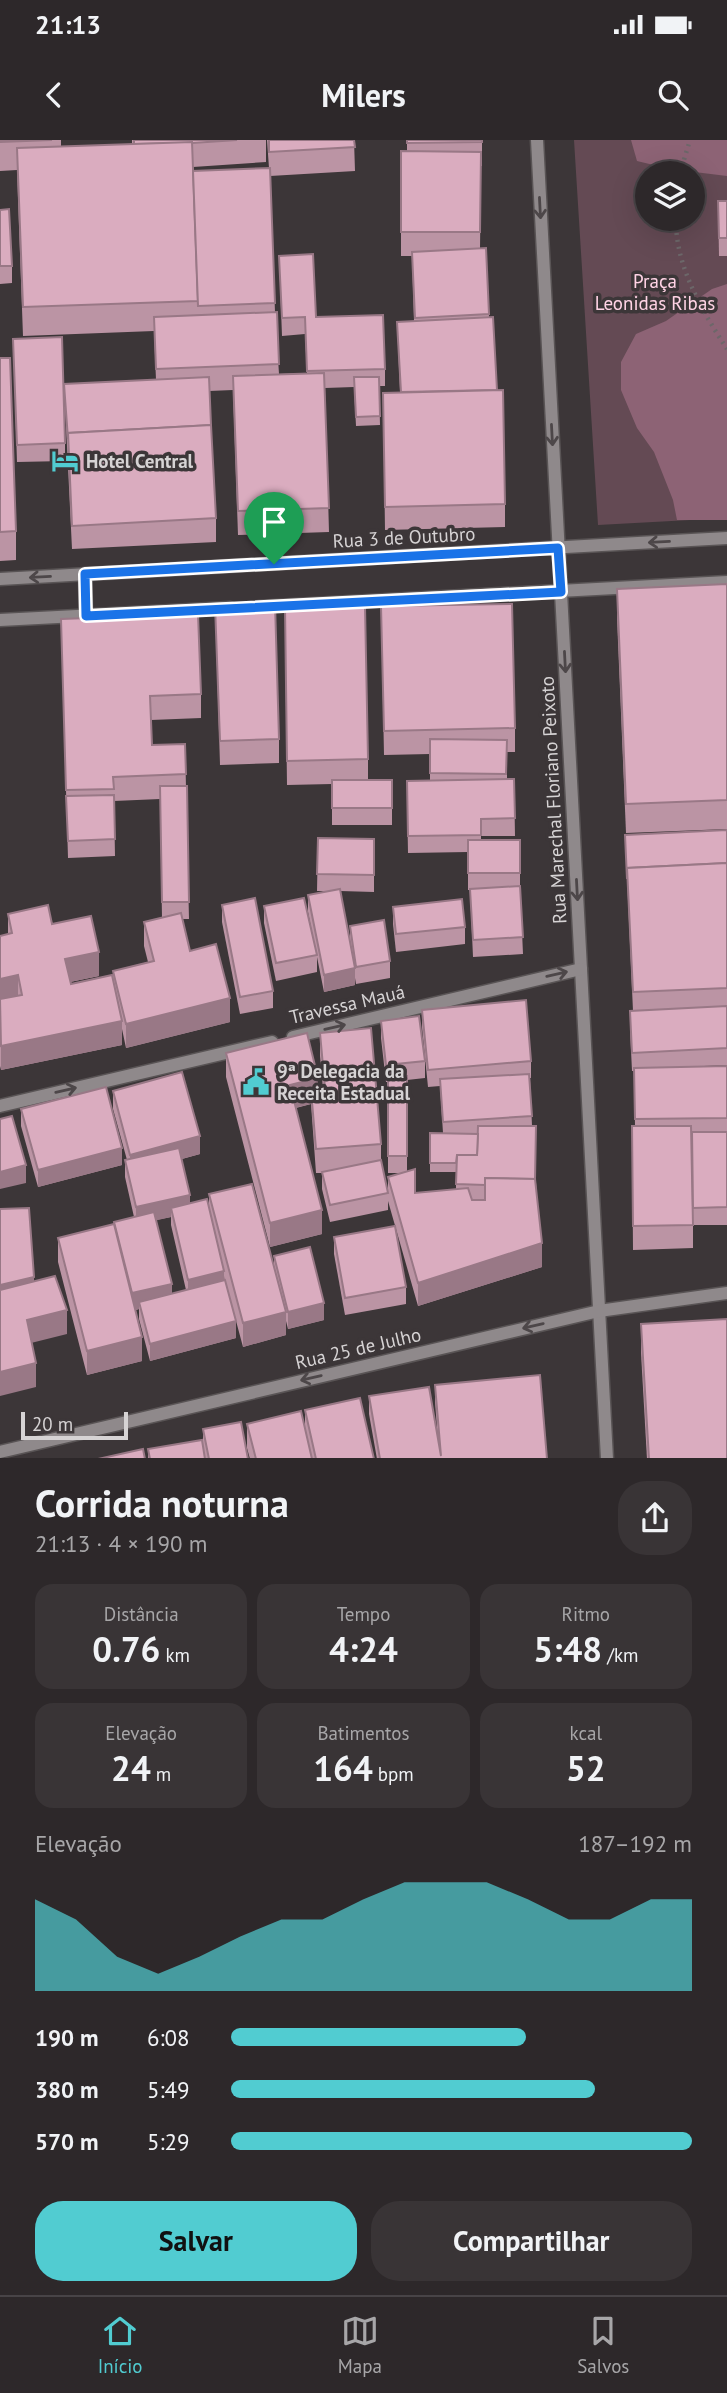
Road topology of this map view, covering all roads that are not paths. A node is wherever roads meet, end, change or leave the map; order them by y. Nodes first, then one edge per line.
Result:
1 (537, 140) edge
2 (727, 538) edge
3 (558, 548) junction
4 (85, 574) junction
5 (0, 579) edge
6 (727, 582) edge
7 (561, 592) junction
8 (86, 616) junction
9 (0, 620) edge
10 (581, 969) junction
11 (0, 1106) edge
12 (727, 1293) edge
13 (599, 1311) junction
14 (0, 1452) edge
15 (607, 1458) edge

1 -> 3 street, Rua Marechal Floriano Peixoto
2 -> 3 street, Rua 3 de Outubro
3 - 4 street, Rua 3 de Outubro
3 - 7 street, Rua Marechal Floriano Peixoto
4 -> 5 street, Rua 3 de Outubro
4 - 8 street
6 - 7 street
7 - 8 street
7 -> 10 street, Rua Marechal Floriano Peixoto
8 - 9 street
11 -> 10 street, Travessa Mauá
10 - 13 street, Rua Marechal Floriano Peixoto
12 - 13 street, Rua 25 de Julho
13 -> 14 street, Rua 25 de Julho
13 - 15 street, Rua Marechal Floriano Peixoto

